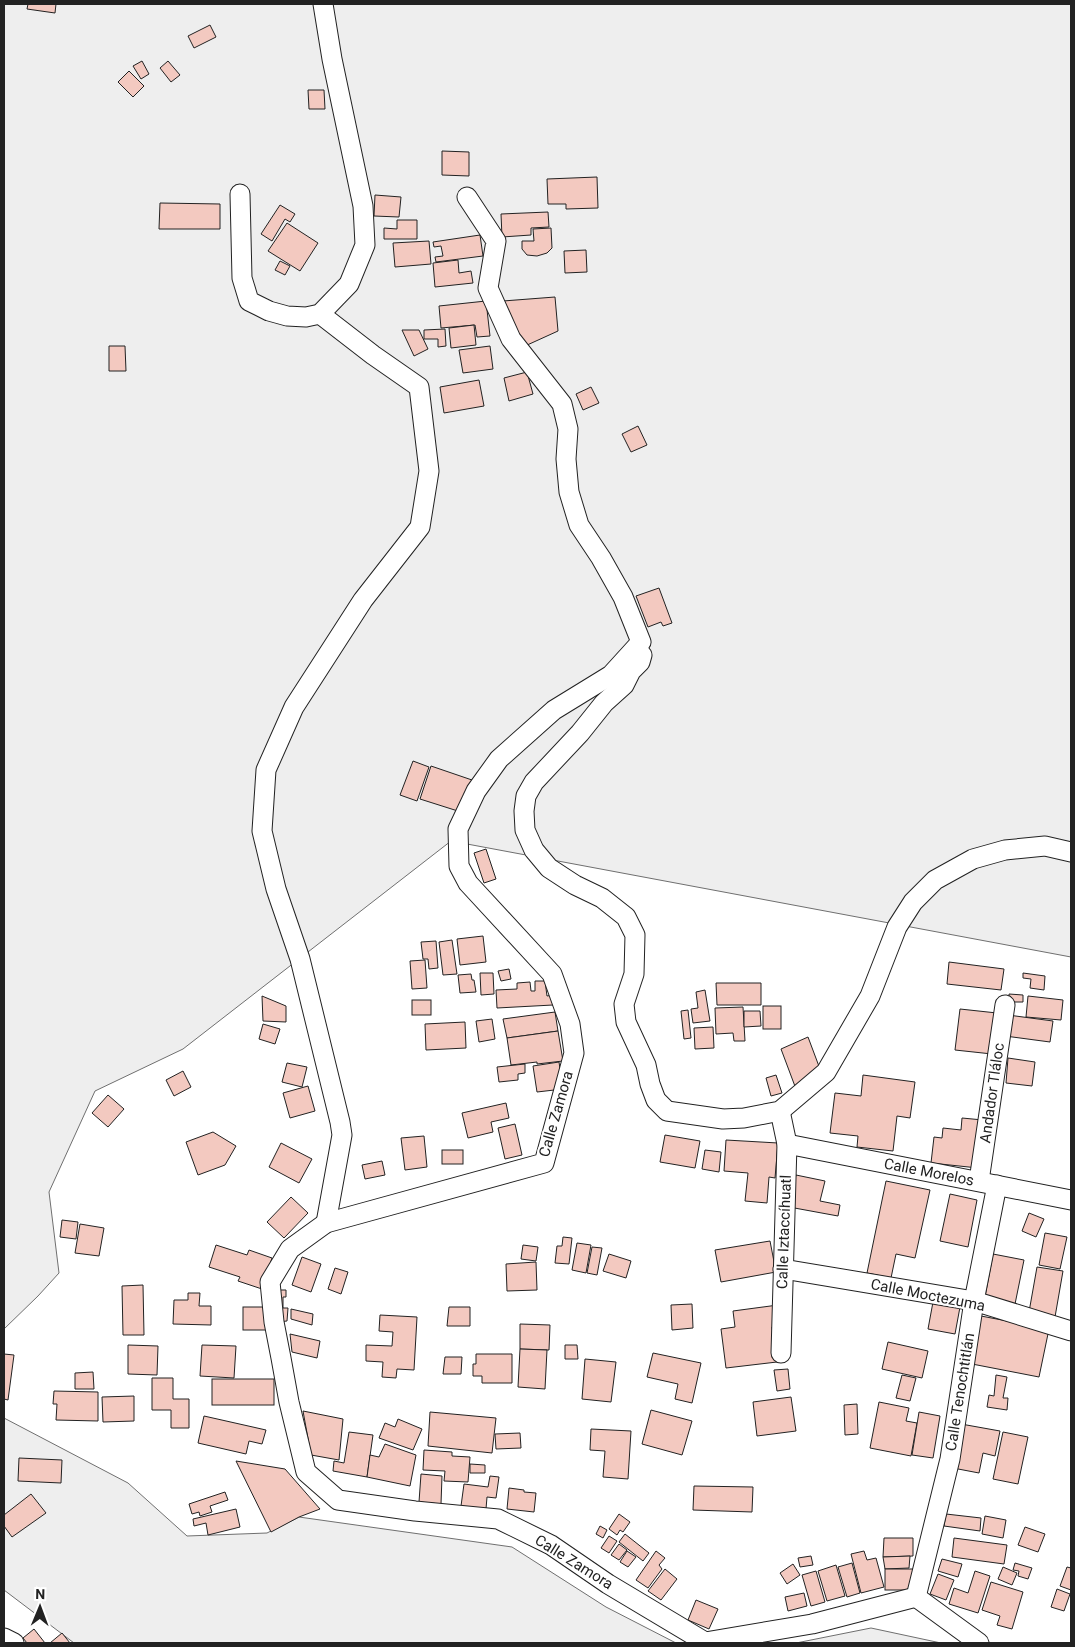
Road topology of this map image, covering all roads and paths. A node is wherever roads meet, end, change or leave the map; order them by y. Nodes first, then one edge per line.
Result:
1 (323, 4) edge
2 (240, 194) dead end
3 (467, 197) dead end
4 (320, 314) junction
5 (641, 642) junction
6 (1071, 852) edge
7 (1005, 1005) dead end
8 (780, 1111) junction
9 (787, 1144) junction
10 (988, 1183) junction
11 (1071, 1200) edge
12 (326, 1223) junction
13 (783, 1270) junction
14 (974, 1301) junction
15 (1071, 1332) edge
16 (781, 1353) dead end
17 (916, 1598) junction
18 (4, 1638) edge
19 (14, 1643) edge
20 (979, 1643) edge

1 - 4 street
2 - 4 street
3 - 5 street
4 - 12 street
5 - 8 street
5 - 12 street, Calle Zamora
6 - 8 street
7 - 10 street, Andador Tláloc
8 - 9 street, Calle Iztaccíhuatl
9 - 10 street, Calle Morelos
9 - 13 street, Calle Iztaccíhuatl
10 - 11 street, Calle Morelos
10 - 14 street, Calle Tenochtitlán
12 - 17 street, Calle Zamora
13 - 14 street, Calle Moctezuma
13 - 16 street, Calle Iztaccíhuatl
14 - 15 street, Calle Moctezuma
14 - 17 street, Calle Tenochtitlán
17 - 20 street
18 - 19 street

